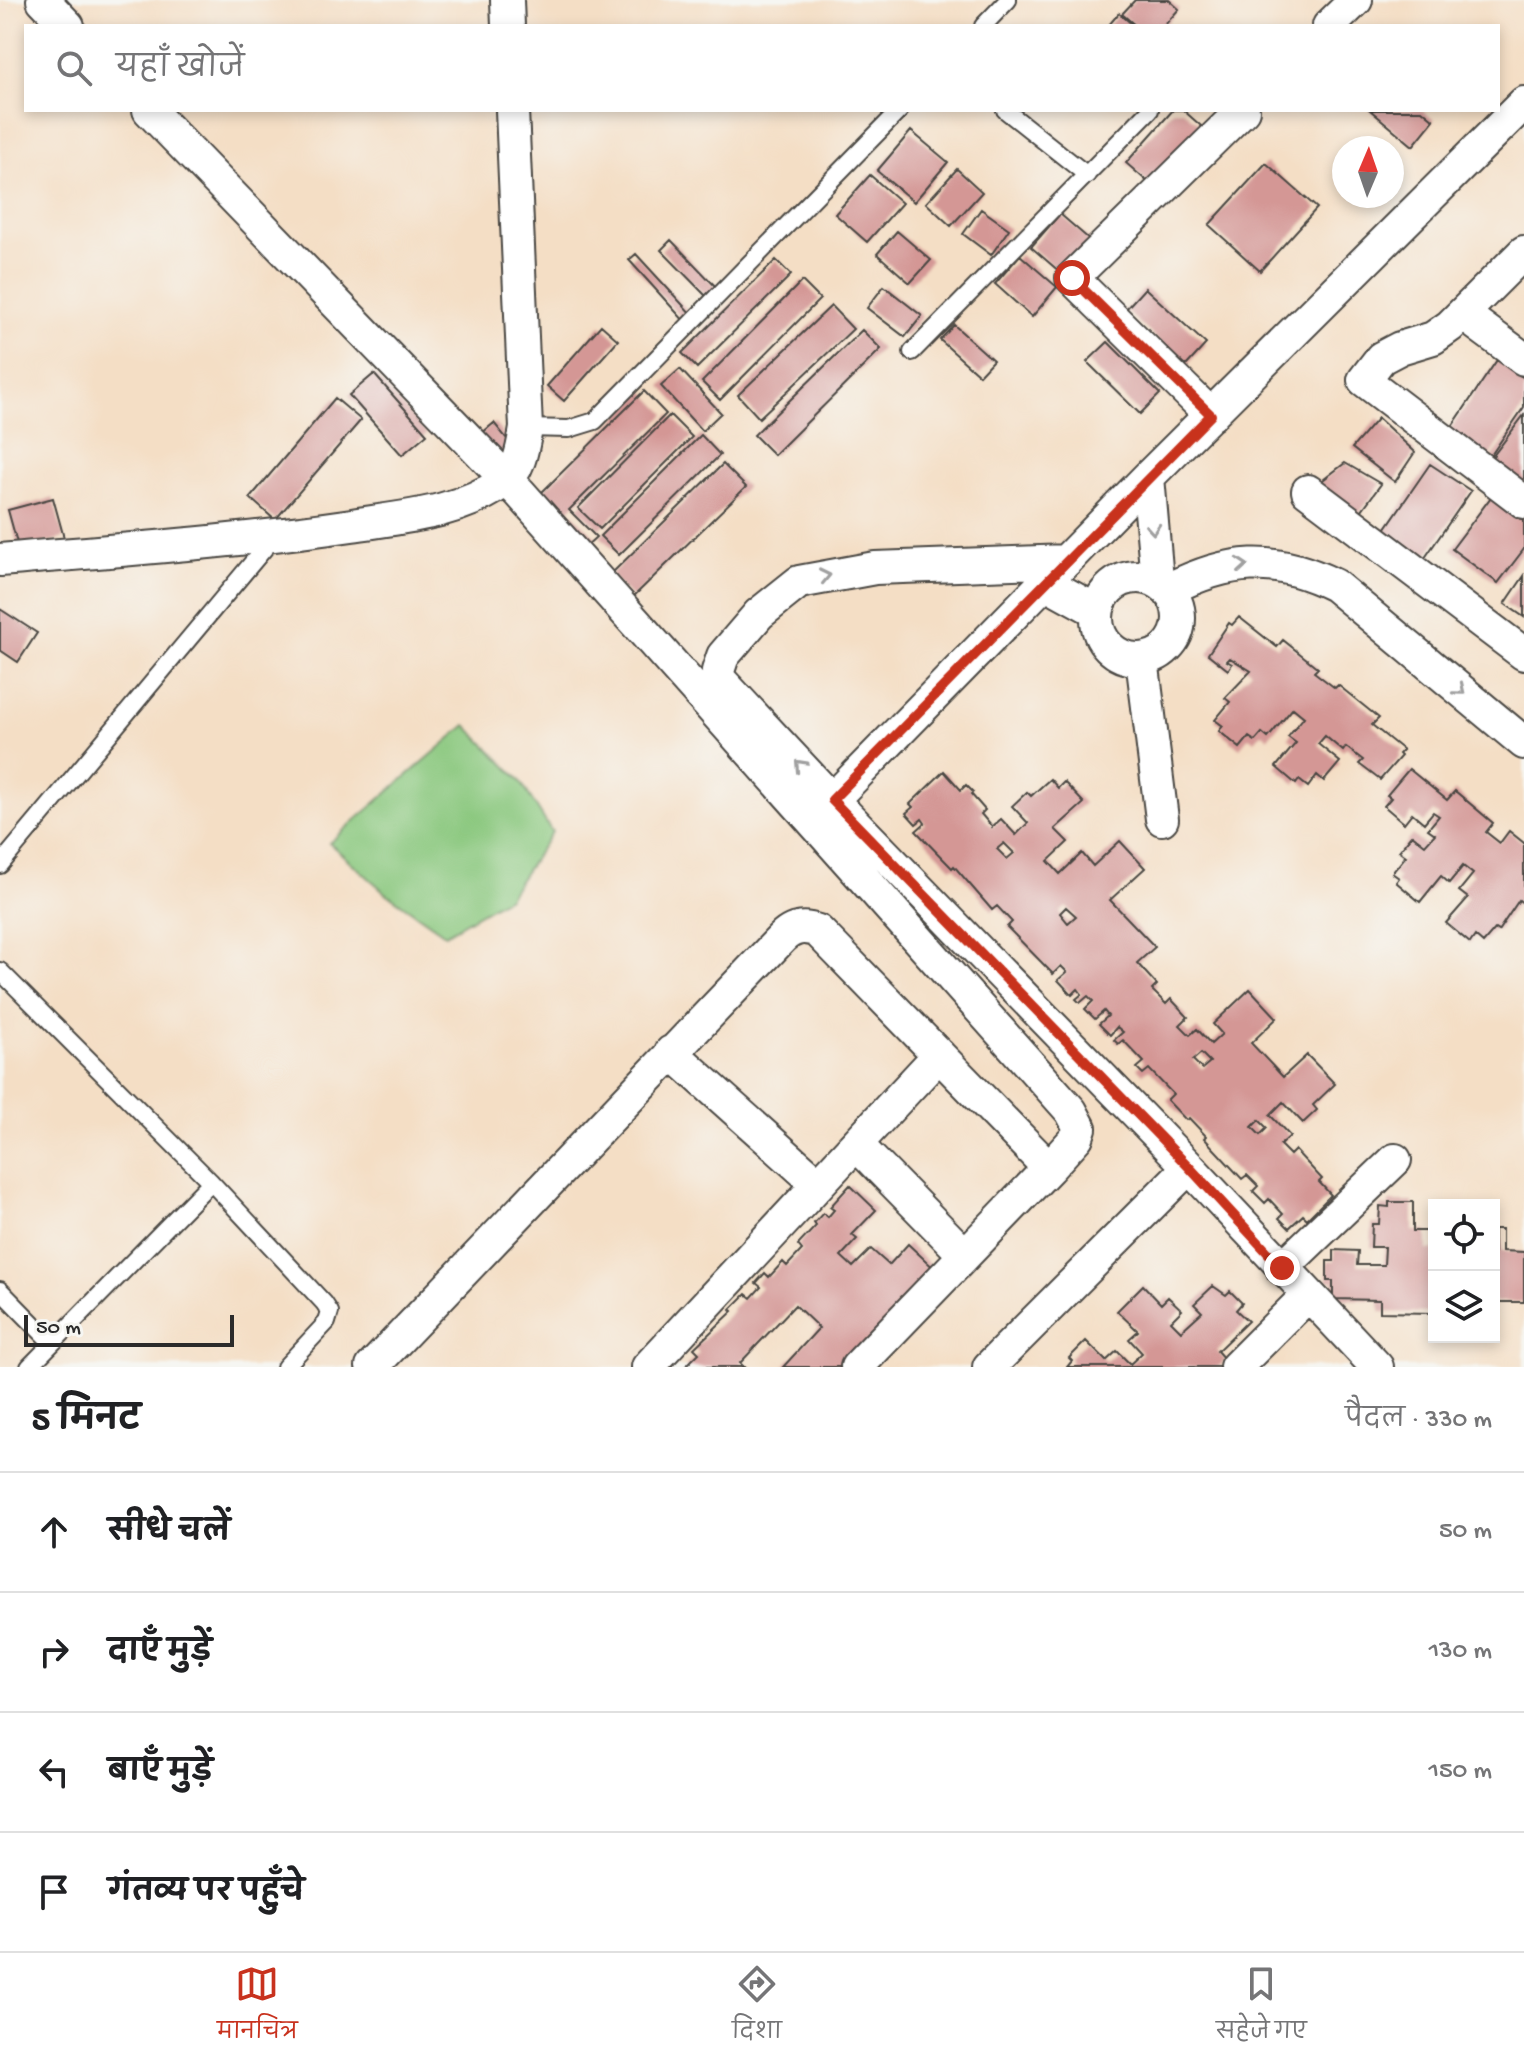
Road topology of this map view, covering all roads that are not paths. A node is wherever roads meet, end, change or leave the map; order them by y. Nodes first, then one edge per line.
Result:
1 (43, 0) edge
2 (507, 0) edge
3 (1008, 0) edge
4 (1356, 0) edge
5 (66, 24) edge
6 (508, 24) edge
7 (985, 24) edge
8 (1331, 24) edge
9 (1524, 103) edge
10 (151, 112) edge
11 (512, 112) edge
12 (898, 112) edge
13 (1008, 112) edge
14 (1148, 112) edge
15 (1241, 112) edge
16 (1087, 175) junction
17 (1524, 252) edge
18 (1463, 314) junction
19 (912, 352) dead end
20 (1524, 359) edge
21 (1211, 415) junction
22 (526, 428) junction
23 (1148, 477) junction
24 (507, 481) junction
25 (1308, 491) dead end
26 (1524, 502) edge
27 (274, 537) junction
28 (0, 560) edge
29 (1056, 572) junction
30 (1163, 584) junction
31 (1097, 611) junction
32 (1524, 654) edge
33 (1142, 659) junction
34 (1524, 743) edge
35 (832, 800) junction
36 (1162, 819) dead end
37 (0, 865) edge
38 (0, 971) edge
39 (671, 1052) junction
40 (939, 1055) junction
41 (856, 1144) junction
42 (1395, 1160) dead end
43 (1189, 1167) junction
44 (1049, 1168) junction
45 (211, 1182) junction
46 (818, 1184) junction
47 (965, 1255) junction
48 (1282, 1268) junction
49 (0, 1290) edge
50 (1308, 1295) junction
51 (52, 1343) junction
52 (29, 1367) edge
53 (285, 1367) edge
54 (372, 1367) edge
55 (648, 1367) edge
56 (857, 1367) edge
57 (989, 1367) edge
58 (1236, 1367) edge
59 (1377, 1367) edge

1 - 5 street
2 - 6 street
3 - 7 lane
4 - 8 street
9 - 21 street
10 - 24 street
11 - 22 street
12 - 22 lane
13 - 16 lane
14 - 16 lane
15 - 21 street
16 - 19 lane
17 - 18 street
18 - 20 street
18 - 26 street
21 - 23 street
22 - 24 street
23 - 29 street
23 -> 30 street
24 - 27 street
24 - 44 street
25 - 32 street
27 - 28 street
27 - 37 lane
29 - 31 street
29 - 35 street
35 -> 29 street
30 - 31 street
30 - 33 street
30 -> 34 street
31 - 33 street
33 - 36 street
35 - 43 street
38 - 45 lane
39 - 40 street
39 - 46 street
39 - 54 street
40 - 41 street
40 - 44 street
41 - 46 street
41 - 47 street
42 - 48 street
43 - 48 street
43 - 57 street
44 - 47 street
45 - 51 lane
45 - 53 lane
46 - 55 street
47 - 56 street
48 - 50 street
49 - 51 lane
50 - 58 street
50 - 59 street
51 - 52 lane

